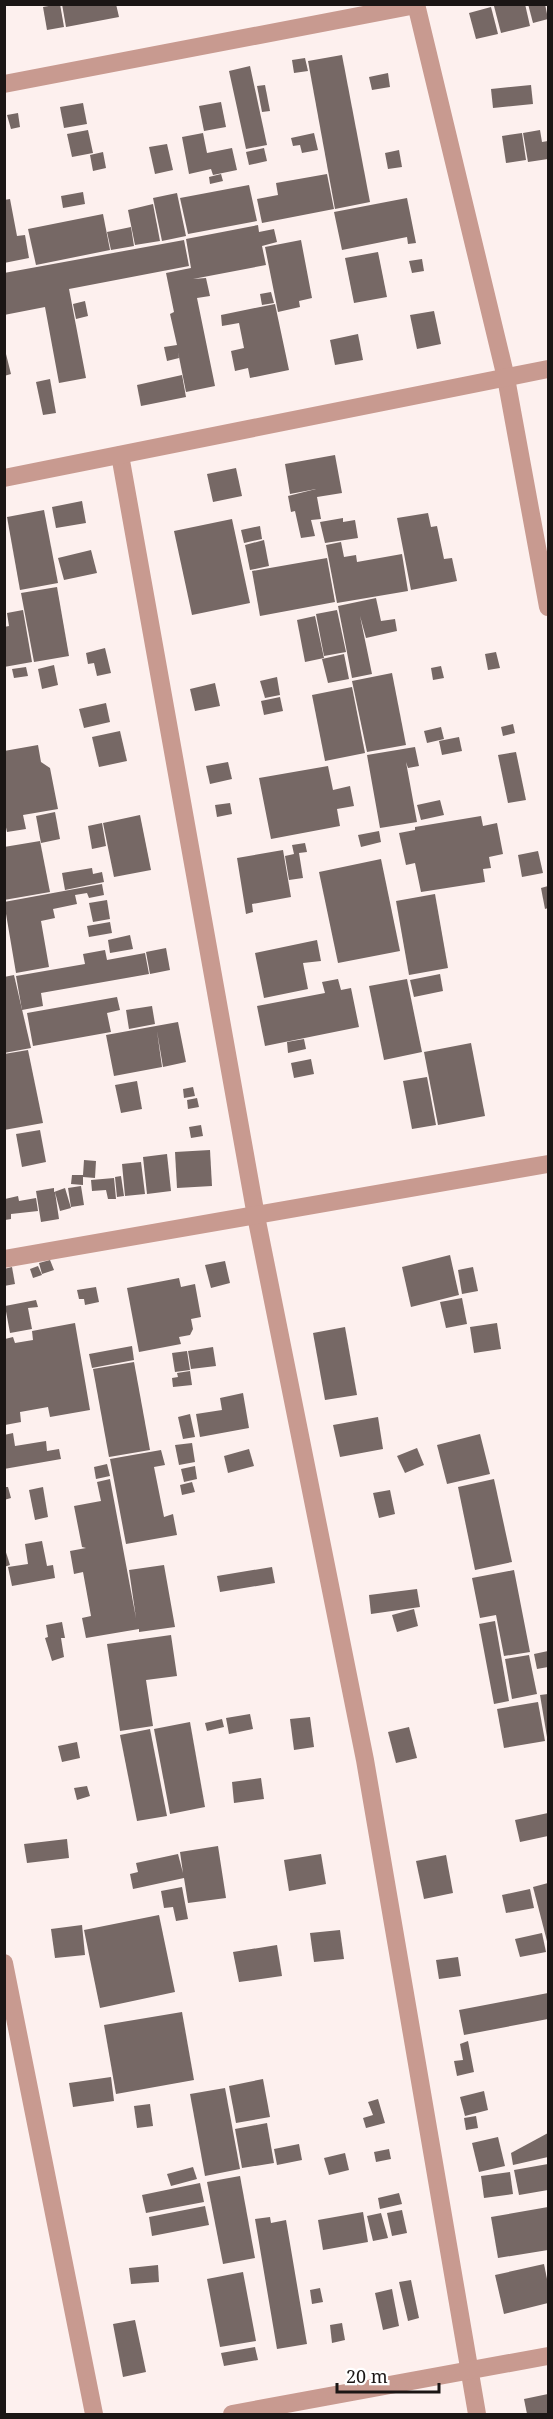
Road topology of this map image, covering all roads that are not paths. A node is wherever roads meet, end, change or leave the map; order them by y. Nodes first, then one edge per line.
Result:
1 (416, 5) edge
2 (4, 84) edge
3 (549, 369) edge
4 (506, 378) junction
5 (120, 455) junction
6 (4, 478) edge
7 (549, 607) edge
8 (549, 1164) edge
9 (256, 1216) junction
10 (4, 1259) edge
11 (4, 1963) edge
12 (549, 2355) edge
13 (468, 2370) junction
14 (94, 2415) edge
15 (232, 2415) edge
16 (477, 2415) edge

1 - 2 street
1 - 4 street
3 - 4 street
4 - 5 street
4 - 7 street
5 - 6 street
5 - 9 street
8 - 9 street
9 - 10 street
9 - 13 street
11 - 14 street
12 - 13 street
13 - 15 street
13 - 16 street

